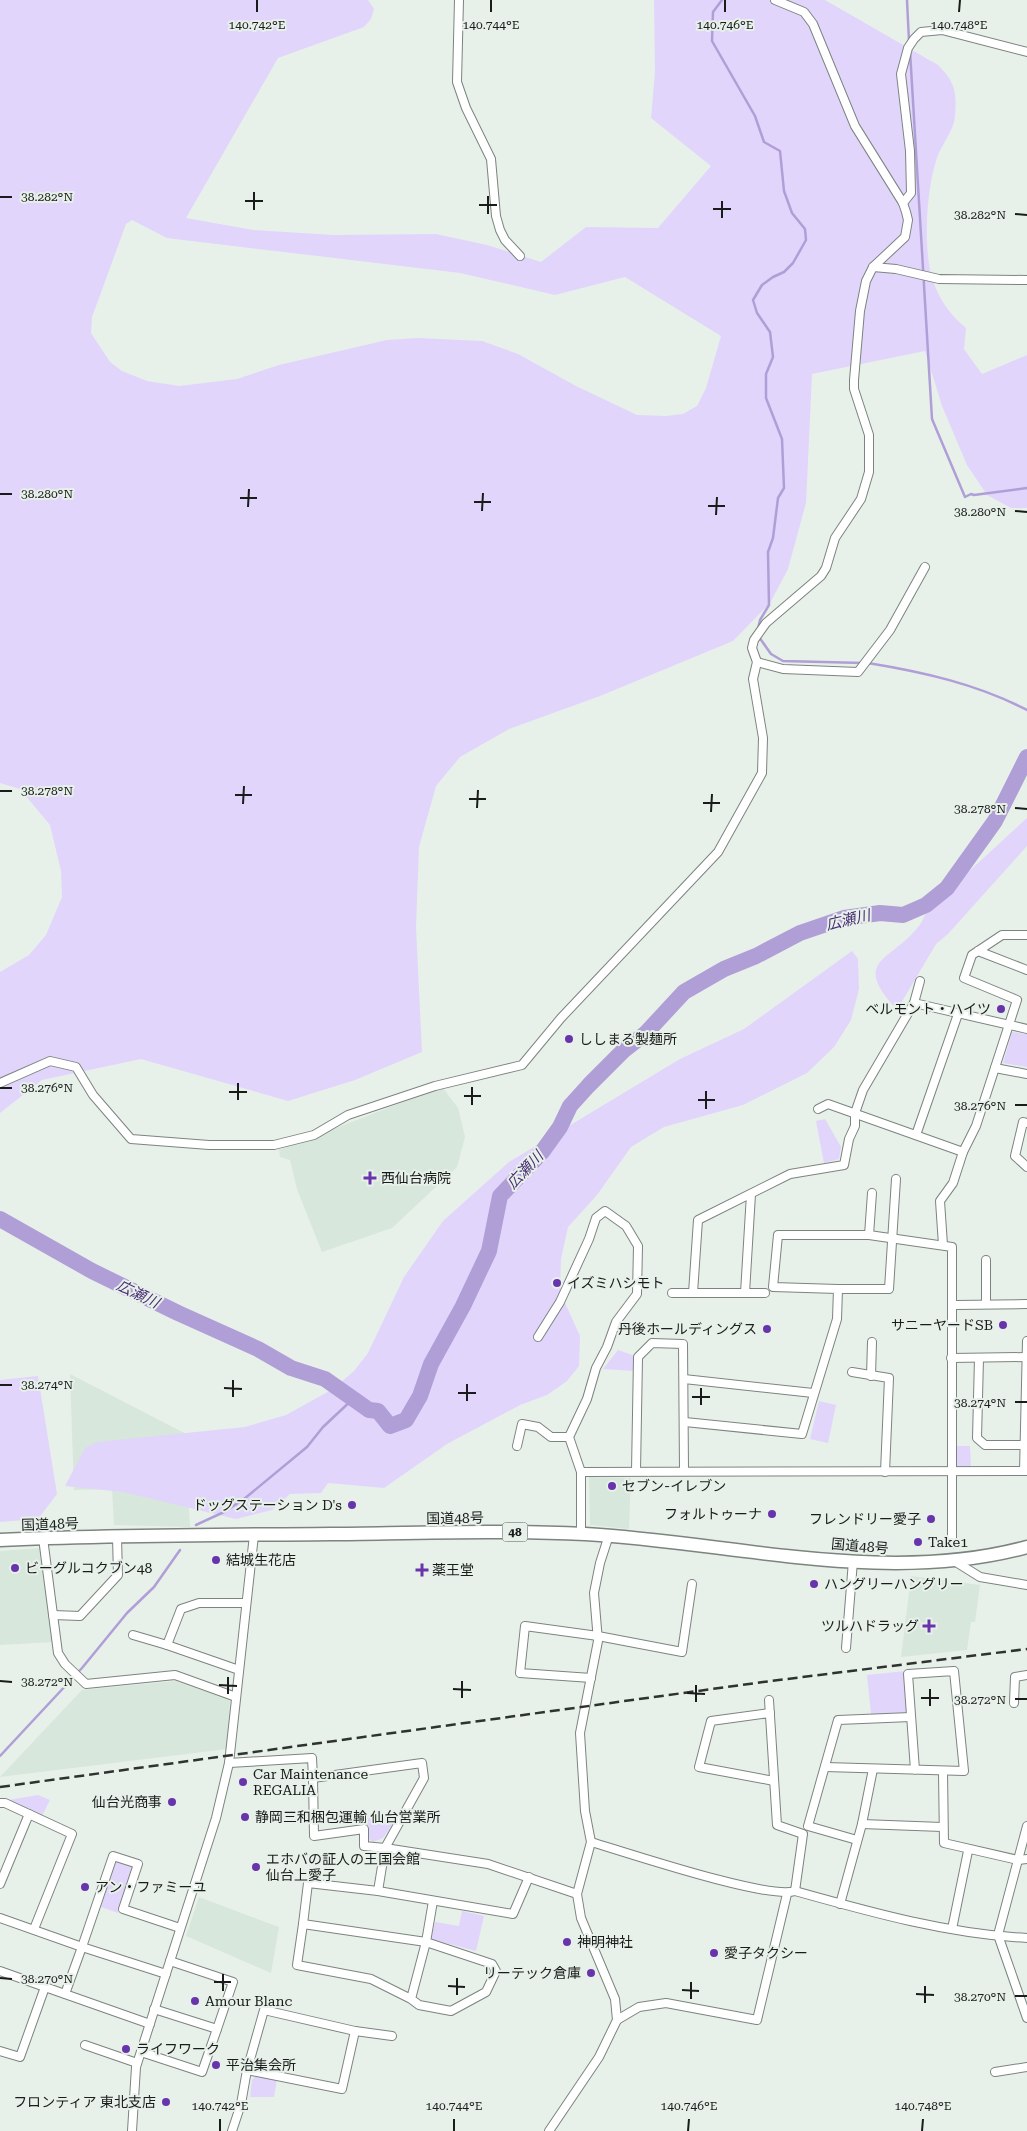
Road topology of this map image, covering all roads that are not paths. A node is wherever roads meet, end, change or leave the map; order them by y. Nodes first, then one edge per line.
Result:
1 (459, 0) edge
2 (775, 0) edge
3 (1027, 52) edge
4 (904, 203) junction
5 (520, 256) dead end
6 (873, 267) junction
7 (1027, 280) edge
8 (924, 567) dead end
9 (757, 662) junction
10 (1027, 935) edge
11 (978, 951) junction
12 (1027, 970) edge
13 (920, 981) dead end
14 (914, 1002) junction
15 (958, 1014) junction
16 (1010, 1026) junction
17 (1027, 1029) edge
18 (995, 1068) junction
19 (1027, 1074) edge
20 (0, 1083) edge
21 (818, 1109) dead end
22 (855, 1113) junction
23 (1027, 1123) edge
24 (916, 1135) junction
25 (964, 1152) junction
26 (1027, 1168) edge
27 (896, 1179) dead end
28 (872, 1193) dead end
29 (751, 1194) junction
30 (869, 1235) junction
31 (891, 1239) junction
32 (943, 1245) junction
33 (986, 1260) dead end
34 (838, 1289) junction
35 (672, 1293) dead end
36 (693, 1293) junction
37 (745, 1293) junction
38 (765, 1293) dead end
39 (986, 1304) junction
40 (1027, 1304) edge
41 (956, 1305) dead end
42 (538, 1338) dead end
43 (1027, 1340) edge
44 (872, 1342) dead end
45 (1027, 1357) edge
46 (951, 1358) junction
47 (979, 1358) junction
48 (852, 1372) dead end
49 (871, 1376) junction
50 (684, 1379) junction
51 (813, 1393) junction
52 (685, 1422) junction
53 (569, 1437) junction
54 (1025, 1445) junction
55 (517, 1446) dead end
56 (684, 1470) junction
57 (636, 1471) junction
58 (1025, 1471) edge
59 (580, 1472) junction
60 (885, 1472) junction
61 (951, 1472) junction
62 (581, 1534) junction
63 (254, 1535) junction
64 (609, 1535) junction
65 (117, 1537) junction
66 (43, 1538) junction
67 (0, 1540) edge
68 (952, 1544) dead end
69 (1027, 1547) edge
70 (852, 1561) junction
71 (956, 1562) junction
72 (692, 1584) dead end
73 (1027, 1585) edge
74 (246, 1603) junction
75 (53, 1615) junction
76 (133, 1635) dead end
77 (598, 1636) junction
78 (167, 1645) junction
79 (846, 1648) dead end
80 (239, 1670) junction
81 (1027, 1675) edge
82 (592, 1678) junction
83 (236, 1697) junction
84 (769, 1700) dead end
85 (1014, 1703) dead end
86 (770, 1713) junction
87 (911, 1717) junction
88 (229, 1763) junction
89 (825, 1767) junction
90 (873, 1769) junction
91 (915, 1770) junction
92 (943, 1772) junction
93 (313, 1778) junction
94 (774, 1781) junction
95 (0, 1803) edge
96 (29, 1814) junction
97 (862, 1824) junction
98 (942, 1826) junction
99 (1027, 1826) edge
100 (857, 1840) junction
101 (591, 1842) junction
102 (385, 1848) junction
103 (968, 1851) junction
104 (1027, 1859) edge
105 (1018, 1860) junction
106 (528, 1877) junction
107 (0, 1884) edge
108 (378, 1891) junction
109 (791, 1892) junction
110 (577, 1894) junction
111 (433, 1901) junction
112 (840, 1904) junction
113 (0, 1918) edge
114 (303, 1924) junction
115 (180, 1928) junction
116 (34, 1929) junction
117 (952, 1929) junction
118 (998, 1935) junction
119 (1027, 1938) edge
120 (426, 1942) junction
121 (82, 1947) junction
122 (170, 1961) junction
123 (0, 1971) edge
124 (166, 1974) junction
125 (45, 1986) junction
126 (65, 1994) junction
127 (411, 1998) junction
128 (154, 2009) junction
129 (1027, 2018) edge
130 (617, 2020) junction
131 (150, 2024) junction
132 (217, 2029) junction
133 (355, 2031) junction
134 (392, 2036) dead end
135 (84, 2045) dead end
136 (0, 2051) edge
137 (141, 2052) junction
138 (137, 2063) junction
139 (1027, 2067) edge
140 (247, 2070) junction
141 (995, 2072) dead end
142 (132, 2131) edge
143 (232, 2131) edge
144 (549, 2131) edge

1 - 5 street
2 - 4 street
3 - 4 street
4 - 6 street
6 - 7 street
6 - 9 street
8 - 9 street
9 - 20 street
10 - 11 street
11 - 12 street
11 - 16 street
13 - 14 street
14 - 15 street
14 - 22 street
15 - 16 street
15 - 24 street
16 - 17 street
16 - 18 street
18 - 19 street
18 - 25 street
21 - 22 street
22 - 24 street
22 - 29 street
23 - 26 street
24 - 25 street
25 - 32 street
27 - 31 street
28 - 30 street
29 - 36 street
29 - 37 street
30 - 31 street
30 - 34 street
31 - 32 street
31 - 34 street
32 - 46 street
33 - 39 street
34 - 51 street
35 - 36 street
36 - 37 street
37 - 38 street
39 - 40 street
39 - 41 street
42 - 53 street
43 - 45 street
44 - 49 street
45 - 47 street
45 - 54 street
46 - 47 street
46 - 61 street
47 - 54 street
48 - 49 street
49 - 60 street
50 - 51 street
50 - 52 street
50 - 57 street
51 - 52 street
52 - 56 street
53 - 55 street
53 - 59 street
54 - 58 street
56 - 57 street
56 - 60 street
57 - 59 street
58 - 61 street
59 - 62 street
60 - 61 street
61 - 68 street
62 - 63 highway, 国道48号 / 48
62 - 64 highway, 国道48号 / 48
63 - 65 highway, 国道48号 / 48
63 - 74 street
64 - 70 highway, 国道48号 / 48
64 - 77 street
65 - 66 highway, 国道48号 / 48
65 - 75 street
66 - 67 highway, 国道48号 / 48
66 - 75 street
69 - 71 highway, 国道48号 / 48
70 - 71 highway, 国道48号 / 48
70 - 79 street
71 - 73 street
72 - 77 street
74 - 78 street
74 - 80 street
75 - 83 street
76 - 78 street
77 - 82 street
77 - 82 street
78 - 80 street
80 - 83 street
81 - 85 street
82 - 101 street
83 - 88 street
84 - 86 street
86 - 94 street
86 - 94 street
87 - 89 street
87 - 91 street
87 - 92 street
88 - 93 street
88 - 115 street
89 - 90 street
89 - 100 street
90 - 91 street
90 - 97 street
91 - 92 street
92 - 98 street
93 - 102 street
93 - 102 street
94 - 109 street
95 - 96 street
96 - 107 street
96 - 116 street
97 - 98 street
97 - 100 street
98 - 103 street
99 - 105 street
100 - 112 street
101 - 109 street
101 - 110 street
102 - 106 street
102 - 108 street
103 - 105 street
103 - 117 street
104 - 105 street
105 - 118 street
106 - 110 street
106 - 111 street
108 - 111 street
108 - 114 street
109 - 112 street
109 - 130 street
110 - 130 street
111 - 120 street
112 - 117 street
113 - 116 street
114 - 120 street
114 - 127 street
115 - 121 street
115 - 122 street
116 - 121 street
117 - 118 street
118 - 119 street
118 - 129 street
120 - 127 street
120 - 127 street
121 - 124 street
121 - 126 street
122 - 124 street
122 - 132 street
123 - 125 street
124 - 128 street
125 - 126 street
125 - 136 street
126 - 131 street
128 - 131 street
128 - 132 street
130 - 144 street
131 - 137 street
132 - 137 street
133 - 134 street
133 - 140 street
133 - 140 street
135 - 138 street
137 - 138 street
138 - 142 street
139 - 141 street
140 - 143 street

